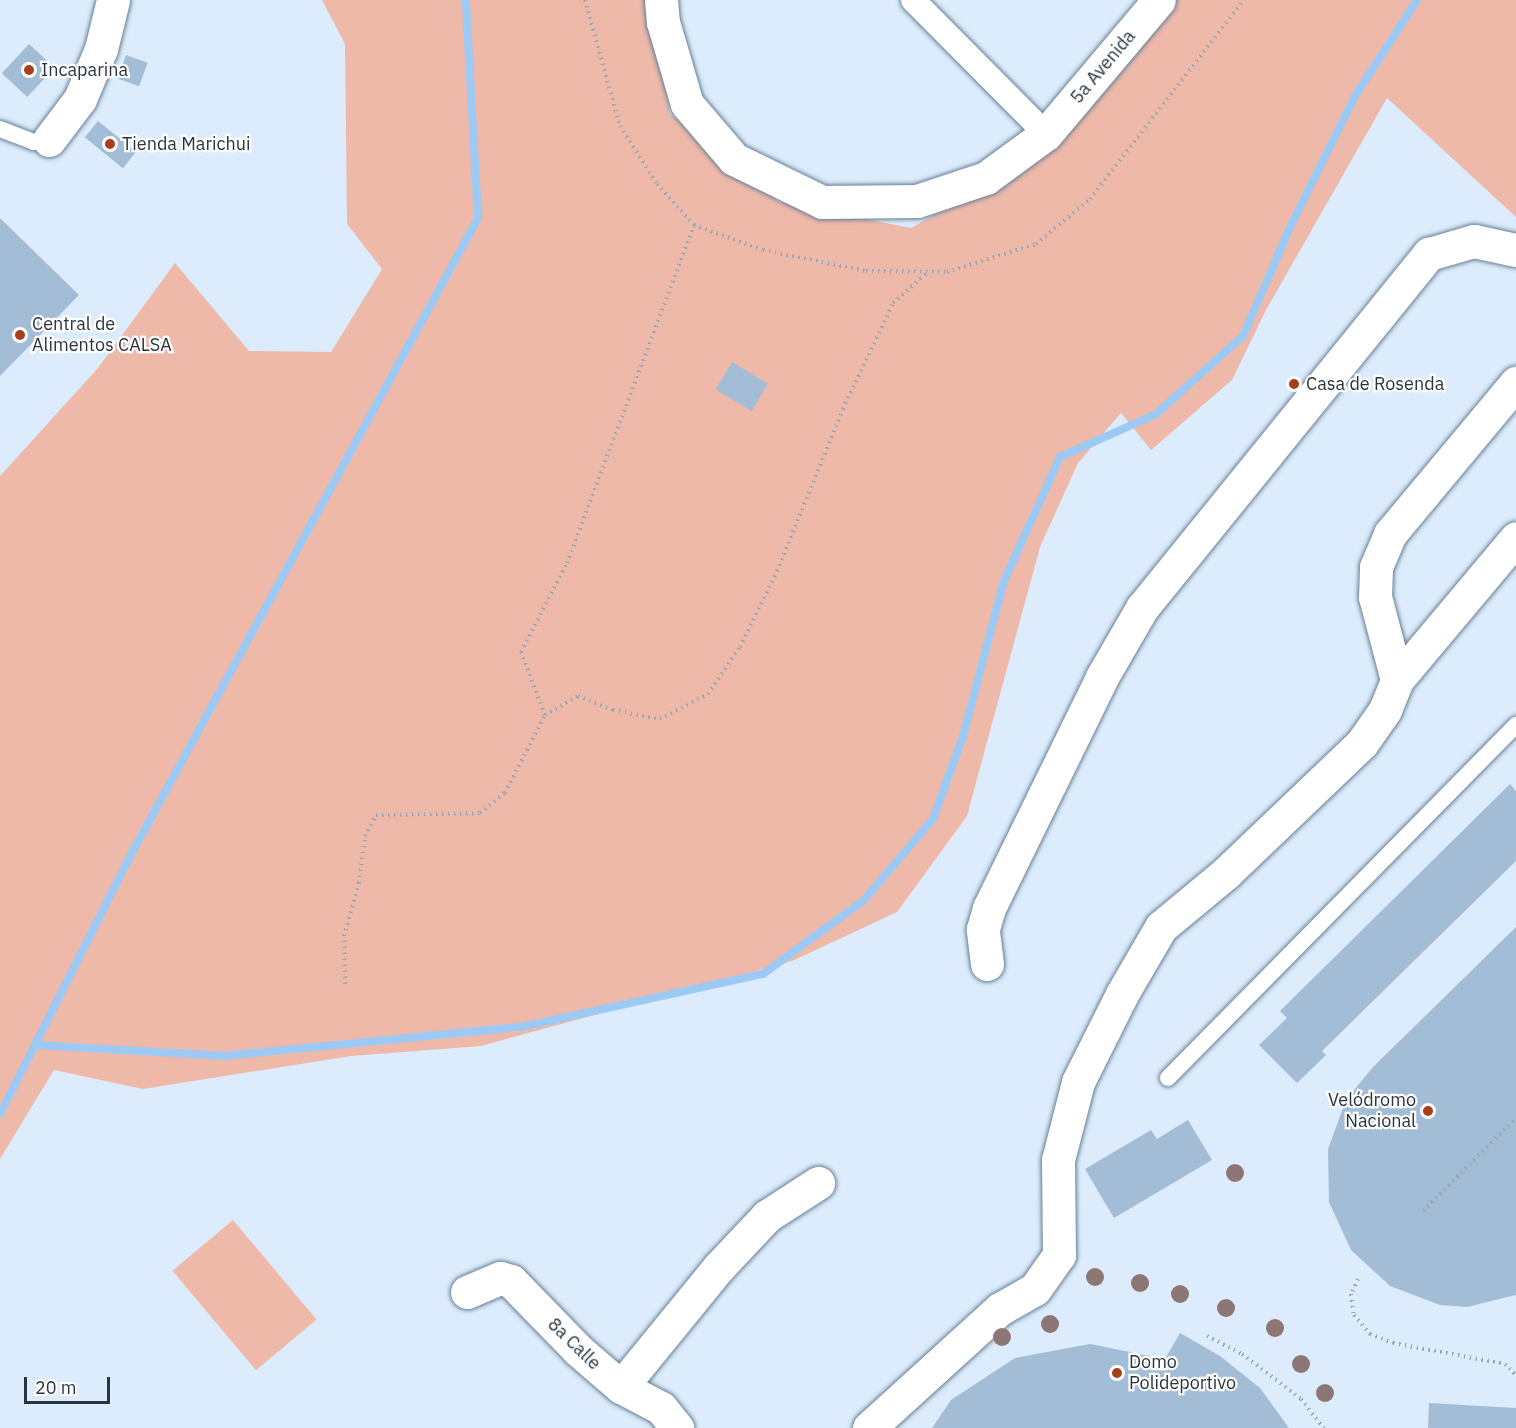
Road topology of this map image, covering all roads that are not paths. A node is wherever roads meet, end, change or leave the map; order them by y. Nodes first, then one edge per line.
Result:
1 (113, 0) edge
2 (661, 0) edge
3 (913, 0) edge
4 (1159, 0) edge
5 (0, 129) edge
6 (1046, 134) junction
7 (49, 140) joint
8 (1516, 250) edge
9 (1516, 383) edge
10 (1516, 538) edge
11 (1397, 680) junction
12 (1516, 724) edge
13 (987, 964) dead end
14 (1168, 1078) dead end
15 (818, 1183) dead end
16 (467, 1292) dead end
17 (621, 1387) junction
18 (677, 1428) edge
19 (869, 1428) edge

1 - 7 street
2 - 6 street, 5a Avenida
3 - 6 street
4 - 6 street, 5a Avenida
5 - 7 lane
8 - 13 street
9 - 11 street
10 - 11 street
11 - 19 street
12 - 14 lane
15 - 17 street
16 - 17 street, 8a Calle
17 - 18 street, 8a Calle

